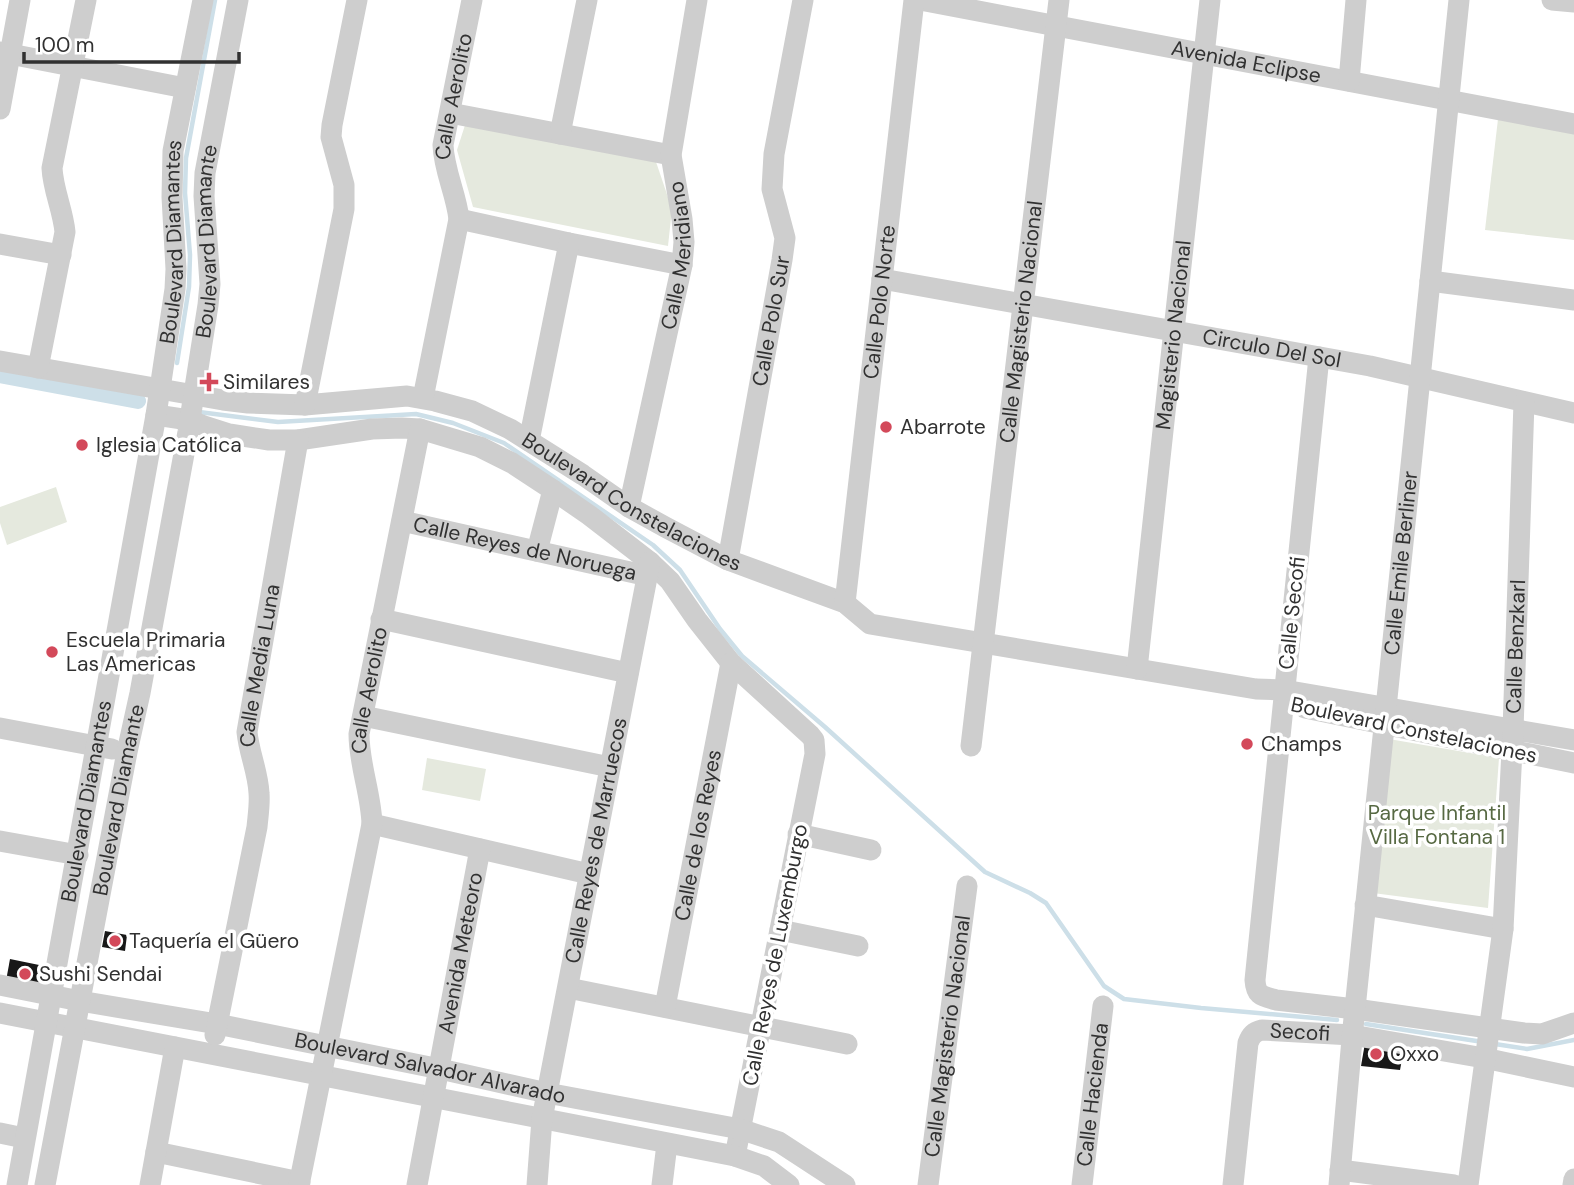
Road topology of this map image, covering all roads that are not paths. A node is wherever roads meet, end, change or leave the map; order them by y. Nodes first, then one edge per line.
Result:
1 (20, 0) edge
2 (86, 0) edge
3 (204, 0) edge
4 (238, 0) edge
5 (357, 0) edge
6 (472, 0) edge
7 (587, 0) edge
8 (697, 0) edge
9 (803, 0) edge
10 (914, 0) edge
11 (920, 0) edge
12 (1059, 0) edge
13 (1210, 0) edge
14 (1356, 0) edge
15 (1459, 0) edge
16 (1552, 0) edge
17 (1574, 2) edge
18 (1056, 26) junction
19 (5, 53) edge
20 (1205, 54) junction
21 (73, 66) junction
22 (1349, 81) junction
23 (185, 88) junction
24 (1449, 101) junction
25 (0, 109) edge
26 (450, 113) junction
27 (1574, 124) edge
28 (560, 134) junction
29 (671, 155) junction
30 (458, 219) junction
31 (569, 243) junction
32 (0, 244) edge
33 (61, 255) junction
34 (682, 265) junction
35 (882, 279) junction
36 (1430, 281) junction
37 (1574, 300) edge
38 (1022, 303) junction
39 (1174, 331) junction
40 (1319, 357) junction
41 (0, 361) edge
42 (38, 368) junction
43 (1420, 377) junction
44 (159, 389) junction
45 (193, 395) junction
46 (423, 398) junction
47 (1524, 401) junction
48 (305, 405) junction
49 (1574, 413) edge
50 (156, 415) junction
51 (189, 420) junction
52 (420, 429) junction
53 (298, 440) junction
54 (529, 441) junction
55 (552, 490) junction
56 (629, 507) junction
57 (402, 521) junction
58 (537, 551) junction
59 (728, 560) junction
60 (649, 569) junction
61 (845, 603) junction
62 (381, 619) junction
63 (982, 644) junction
64 (731, 663) junction
65 (1137, 669) junction
66 (628, 673) junction
67 (1283, 696) junction
68 (362, 716) junction
69 (1385, 716) junction
70 (0, 728) edge
71 (1574, 740) edge
72 (1513, 741) junction
73 (97, 746) junction
74 (971, 746) dead end
75 (127, 752) junction
76 (815, 754) joint
77 (1574, 763) edge
78 (610, 766) junction
79 (372, 824) junction
80 (799, 834) junction
81 (0, 841) edge
82 (480, 849) junction
83 (871, 850) dead end
84 (78, 855) junction
85 (589, 874) junction
86 (967, 886) dead end
87 (1365, 905) junction
88 (1503, 929) junction
89 (780, 930) junction
90 (858, 946) dead end
91 (0, 985) edge
92 (568, 988) junction
93 (1258, 993) joint
94 (52, 995) junction
95 (80, 1001) junction
96 (1103, 1006) dead end
97 (665, 1007) junction
98 (0, 1013) edge
99 (1353, 1021) junction
100 (47, 1023) junction
101 (1574, 1023) edge
102 (217, 1024) junction
103 (760, 1027) junction
104 (74, 1028) junction
105 (1487, 1037) junction
106 (847, 1044) dead end
107 (327, 1046) junction
108 (175, 1047) junction
109 (211, 1055) junction
110 (440, 1069) junction
111 (321, 1076) junction
112 (1574, 1077) edge
113 (547, 1093) junction
114 (434, 1097) junction
115 (542, 1119) junction
116 (740, 1129) junction
117 (0, 1133) edge
118 (24, 1138) junction
119 (667, 1144) junction
120 (156, 1152) junction
121 (735, 1156) junction
122 (1347, 1178) edge
123 (1574, 1179) edge
124 (781, 1182) edge
125 (300, 1183) edge
126 (16, 1185) edge
127 (45, 1185) edge
128 (150, 1185) edge
129 (417, 1185) edge
130 (537, 1185) edge
131 (662, 1185) edge
132 (845, 1185) edge
133 (928, 1185) edge
134 (1082, 1185) edge
135 (1233, 1185) edge
136 (1454, 1185) edge
137 (1468, 1185) edge
138 (1573, 1185) edge

1 - 19 street
2 - 21 street
3 - 23 street, Boulevard Diamantes
4 - 45 street, Boulevard Diamante
5 - 48 street
6 - 26 street, Calle Aerolito
7 - 28 street
8 - 29 street, Calle Meridiano
9 - 59 street, Calle Polo Sur
10 - 35 street, Calle Polo Norte
11 - 18 street, Avenida Eclipse
12 - 18 street, Calle Magisterio Nacional
13 - 20 street, Magisterio Nacional
14 - 22 street
15 - 24 street, Calle Emile Berliner
16 - 17 street
18 - 20 street, Avenida Eclipse
18 - 38 street, Calle Magisterio Nacional
19 - 21 street
19 - 25 street
20 - 22 street, Avenida Eclipse
20 - 39 street, Magisterio Nacional
21 - 23 street
21 - 33 street
22 - 24 street, Avenida Eclipse
23 - 44 street, Boulevard Diamantes
24 - 27 street, Avenida Eclipse
24 - 36 street, Calle Emile Berliner
26 - 28 street
26 - 30 street, Calle Aerolito
28 - 29 street
29 - 34 street, Calle Meridiano
30 - 31 street
30 - 46 street, Calle Aerolito
31 - 34 street
31 - 54 street
32 - 33 street
33 - 42 street
34 - 56 street, Calle Meridiano
35 - 38 street, Circulo Del Sol
35 - 61 street, Calle Polo Norte
36 - 37 street
36 - 43 street, Calle Emile Berliner
38 - 39 street, Circulo Del Sol
38 - 63 street, Calle Magisterio Nacional
39 - 40 street, Circulo Del Sol
39 - 65 street, Magisterio Nacional
40 - 43 street, Circulo Del Sol
40 - 67 street, Calle Secofi
41 - 42 street, Boulevard Constelaciones
42 - 44 street, Boulevard Constelaciones
43 - 47 street, Circulo Del Sol
43 - 69 street, Calle Emile Berliner
44 - 45 street, Boulevard Constelaciones
44 - 50 street, Boulevard Diamantes
45 - 48 street, Boulevard Constelaciones
45 - 51 street, Boulevard Diamante
46 - 48 street, Boulevard Constelaciones
46 - 54 street, Boulevard Constelaciones
47 - 49 street, Circulo Del Sol
47 - 72 street, Calle Benzkarl
50 - 51 street, Boulevard Constelaciones
50 - 73 street, Boulevard Diamantes
51 - 53 street, Boulevard Constelaciones
51 - 75 street, Boulevard Diamante
52 - 53 street, Boulevard Constelaciones
52 - 55 street, Boulevard Constelaciones
52 - 57 street, Calle Aerolito
53 - 102 street, Calle Media Luna
54 - 56 street, Boulevard Constelaciones
55 - 58 street
55 - 60 street, Boulevard Constelaciones
56 - 59 street, Boulevard Constelaciones
57 - 58 street, Calle Reyes de Noruega
57 - 62 street, Calle Aerolito
58 - 60 street, Calle Reyes de Noruega
59 - 61 street, Boulevard Constelaciones
60 - 64 street, Boulevard Constelaciones
60 - 66 street, Calle Reyes de Marruecos
61 - 63 street, Boulevard Constelaciones
62 - 66 street
62 - 68 street, Calle Aerolito
63 - 65 street, Boulevard Constelaciones
63 - 74 street, Calle Magisterio Nacional
64 - 76 street, Boulevard Constelaciones
64 - 97 street, Calle de los Reyes
65 - 67 street, Boulevard Constelaciones
66 - 78 street, Calle Reyes de Marruecos
67 - 69 street, Boulevard Constelaciones
67 - 93 street, Calle Secofi
68 - 78 street
68 - 79 street, Calle Aerolito
69 - 72 street, Boulevard Constelaciones
69 - 87 street, Calle Emile Berliner
70 - 73 street
71 - 72 street, Boulevard Constelaciones
72 - 77 street, Boulevard Constelaciones
72 - 88 street, Calle Benzkarl
73 - 75 street
73 - 84 street, Boulevard Diamantes
75 - 95 street, Boulevard Diamante
76 - 80 street, Calle Reyes de Luxemburgo
78 - 85 street, Calle Reyes de Marruecos
79 - 82 street
79 - 107 street, Calle Aerolito
80 - 83 street
80 - 89 street, Calle Reyes de Luxemburgo
81 - 84 street
82 - 85 street
82 - 110 street, Avenida Meteoro
84 - 94 street, Boulevard Diamantes
85 - 92 street, Calle Reyes de Marruecos
86 - 133 street, Calle Magisterio Nacional
87 - 88 street
87 - 99 street, Calle Emile Berliner
88 - 105 street, Calle Benzkarl
89 - 90 street
89 - 103 street, Calle Reyes de Luxemburgo
91 - 94 street, Boulevard Salvador Alvarado
92 - 97 street
92 - 113 street, Calle Reyes de Marruecos
93 - 99 street, Secofi
94 - 95 street, Boulevard Salvador Alvarado
94 - 100 street, Boulevard Diamantes
95 - 102 street, Boulevard Salvador Alvarado
95 - 104 street, Boulevard Diamante
96 - 134 street, Calle Hacienda
97 - 103 street
98 - 100 street, Boulevard Salvador Alvarado
99 - 105 street
99 - 105 street
99 - 122 street, Calle Emile Berliner
99 - 135 street, Secofi
100 - 104 street, Boulevard Salvador Alvarado
100 - 118 street, Boulevard Diamantes
101 - 105 street
102 - 107 street, Boulevard Salvador Alvarado
102 - 109 street, Calle Media Luna
103 - 106 street
103 - 116 street, Calle Reyes de Luxemburgo
104 - 108 street, Boulevard Salvador Alvarado
104 - 127 street, Boulevard Diamante
105 - 112 street
105 - 137 street, Calle Benzkarl
107 - 110 street, Boulevard Salvador Alvarado
107 - 111 street, Calle Aerolito
108 - 109 street, Boulevard Salvador Alvarado
108 - 120 street
109 - 111 street, Boulevard Salvador Alvarado
110 - 113 street, Boulevard Salvador Alvarado
110 - 114 street, Avenida Meteoro
111 - 114 street, Boulevard Salvador Alvarado
111 - 125 street, Calle Aerolito
113 - 115 street, Calle Reyes de Marruecos
113 - 116 street, Boulevard Salvador Alvarado
114 - 115 street, Boulevard Salvador Alvarado
114 - 129 street, Avenida Meteoro
115 - 119 street, Boulevard Salvador Alvarado
115 - 130 street, Calle Reyes de Marruecos
116 - 121 street, Calle Reyes de Luxemburgo
116 - 132 street, Boulevard Salvador Alvarado
117 - 118 street
118 - 126 street, Boulevard Diamantes
119 - 121 street, Boulevard Salvador Alvarado
119 - 131 street
120 - 125 street
120 - 128 street
121 - 124 street, Boulevard Salvador Alvarado
122 - 136 street
123 - 138 street

